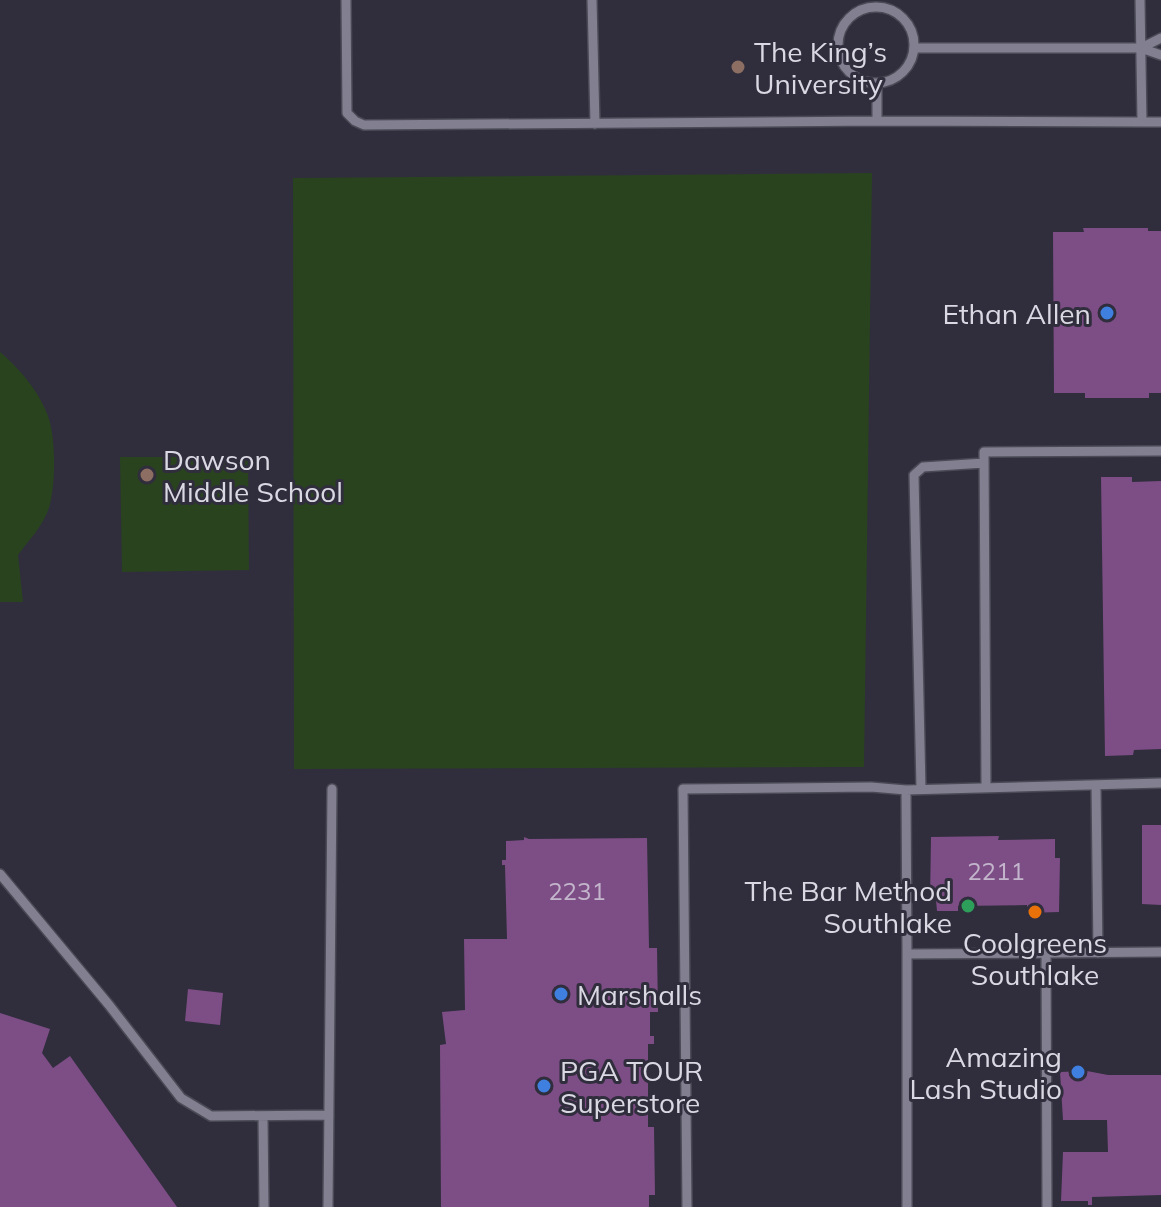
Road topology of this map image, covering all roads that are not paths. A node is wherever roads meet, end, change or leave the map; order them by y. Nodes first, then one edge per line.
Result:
1 (346, 0) edge
2 (592, 0) edge
3 (1140, 0) edge
4 (878, 3) edge
5 (1161, 38) edge
6 (914, 48) junction
7 (1141, 48) junction
8 (1161, 55) edge
9 (877, 83) junction
10 (877, 121) junction
11 (1142, 122) junction
12 (1161, 122) edge
13 (595, 124) junction
14 (1161, 451) edge
15 (984, 463) junction
16 (1161, 783) edge
17 (1096, 785) junction
18 (986, 788) junction
19 (332, 789) dead end
20 (921, 789) junction
21 (906, 790) junction
22 (0, 874) edge
23 (1161, 952) edge
24 (1046, 953) junction
25 (1098, 953) junction
26 (907, 954) junction
27 (329, 1115) junction
28 (263, 1116) junction
29 (264, 1207) edge
30 (328, 1207) edge
31 (687, 1207) edge
32 (907, 1207) edge
33 (1047, 1207) edge

1 - 13 lane
2 - 13 lane
3 - 7 lane
4 - 6 lane
4 - 9 lane
5 - 7 lane
6 - 7 lane
6 - 9 lane
7 - 8 lane
7 - 11 lane
9 - 10 lane
10 - 11 lane
10 - 13 lane
11 - 12 lane
14 - 15 lane
15 - 18 lane
15 - 20 lane
16 - 17 lane
17 - 18 lane
17 - 25 lane
18 - 20 lane
19 - 27 lane
20 - 21 lane
21 - 26 lane
21 - 31 lane
22 - 28 lane
23 - 25 lane
24 - 25 lane
24 - 26 lane
24 - 33 lane
26 - 32 lane
27 - 28 lane
27 - 30 lane
28 - 29 lane

